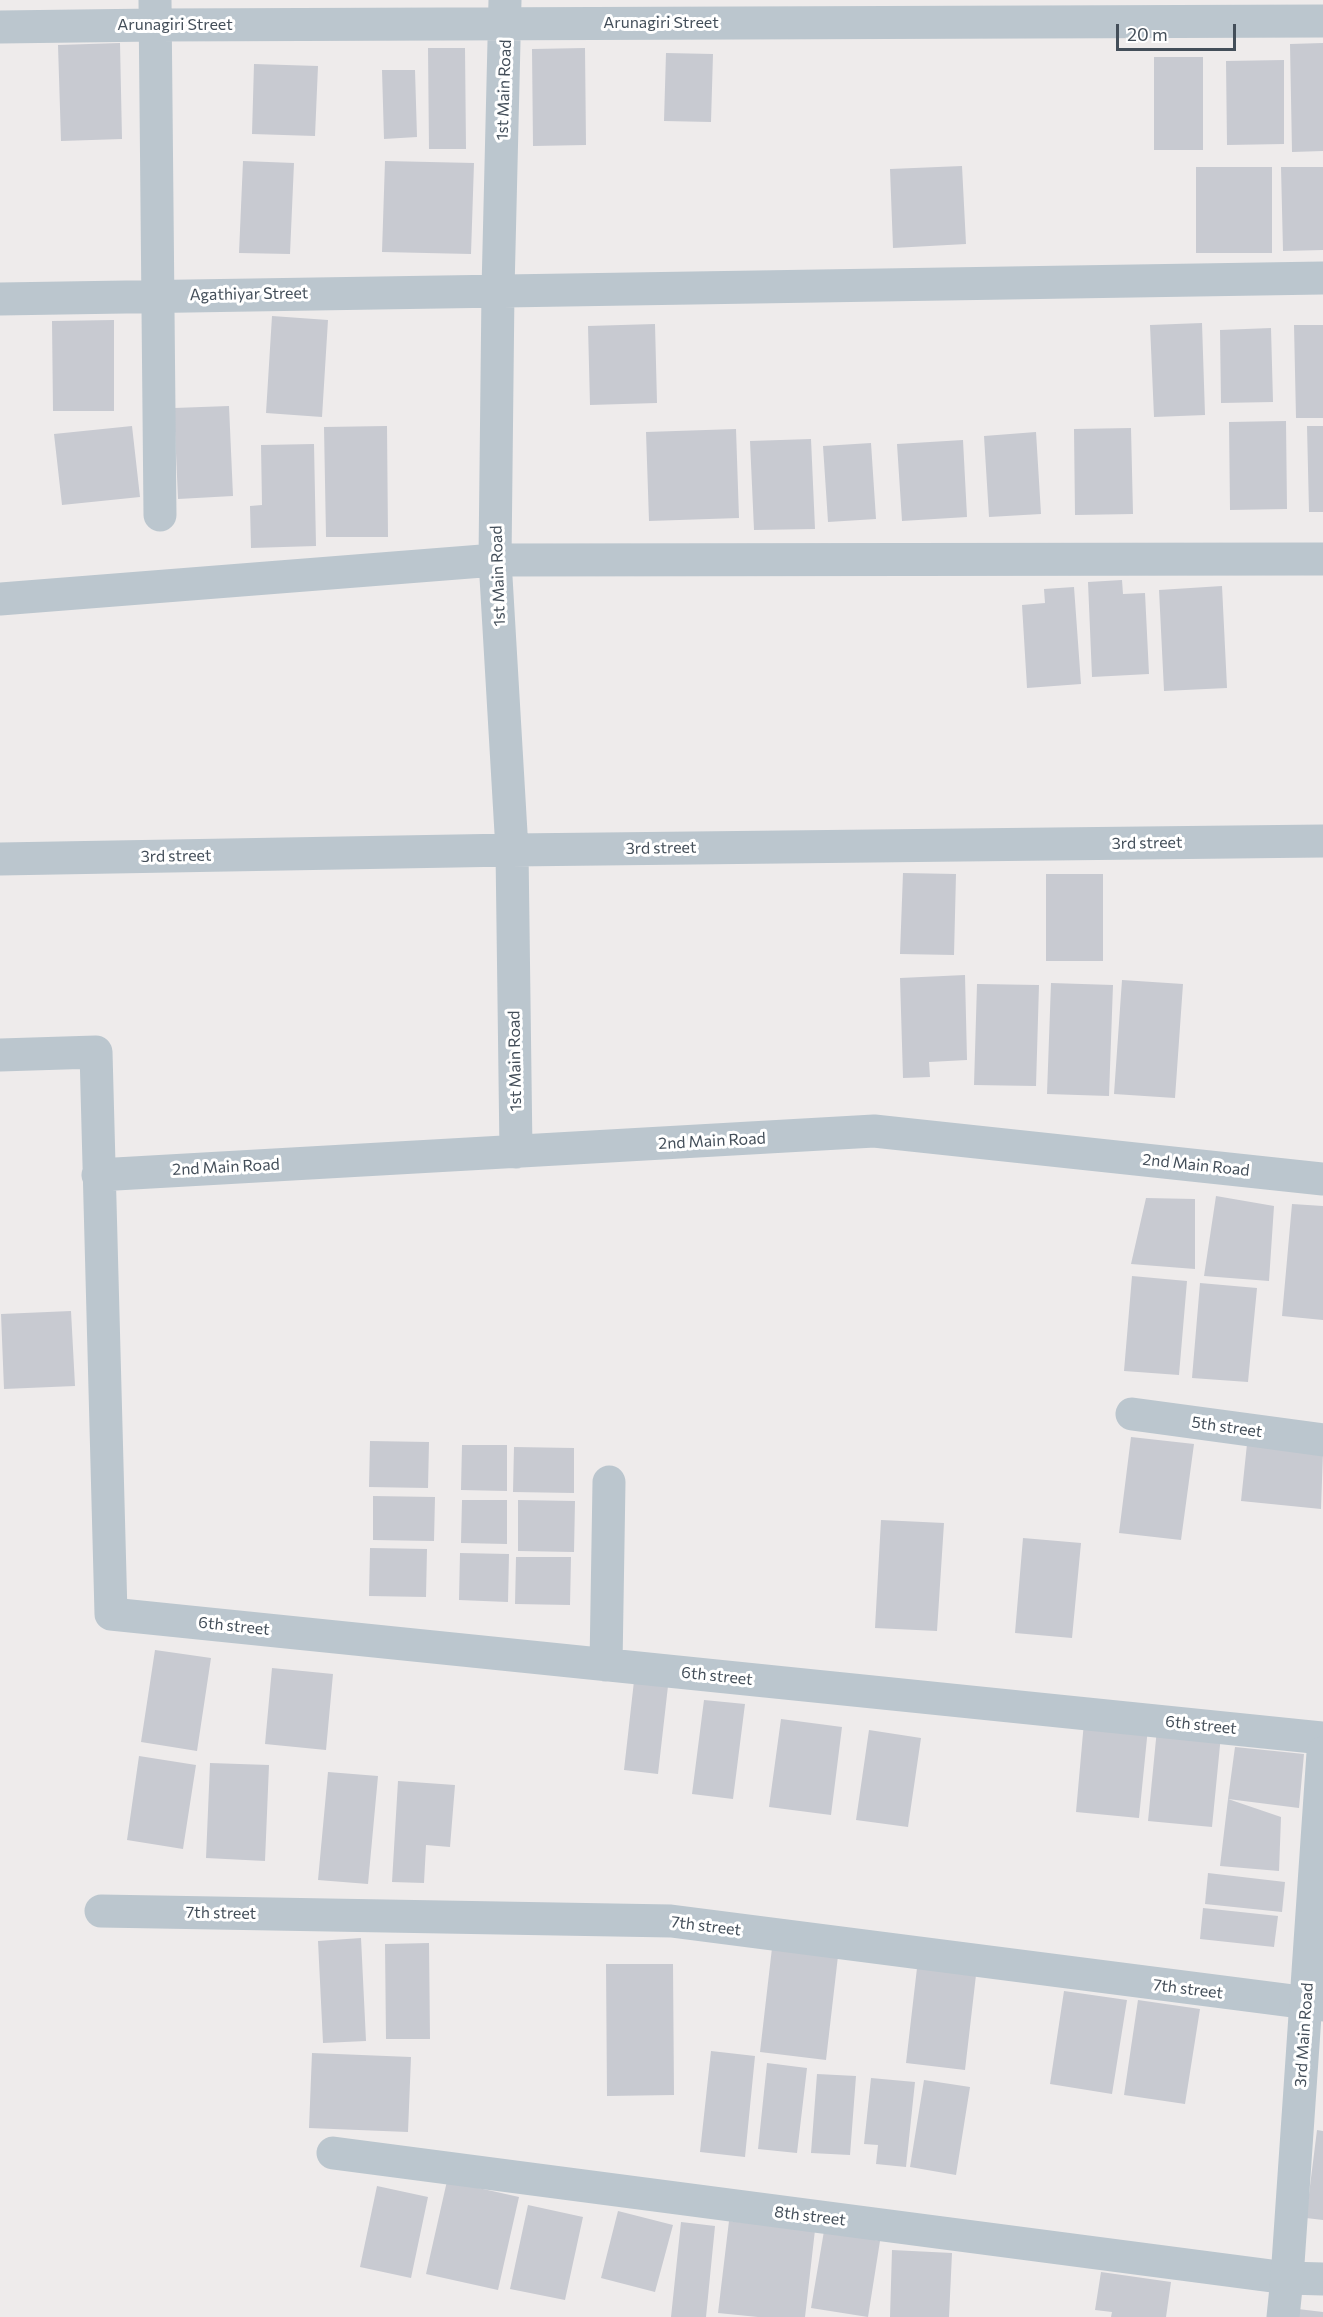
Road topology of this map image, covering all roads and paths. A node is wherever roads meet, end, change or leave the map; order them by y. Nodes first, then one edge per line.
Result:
1 (1010, 11) edge
2 (156, 12) edge
3 (506, 12) edge
4 (1323, 21) edge
5 (0, 27) edge
6 (1323, 278) edge
7 (498, 290) junction
8 (160, 296) junction
9 (0, 299) edge
10 (160, 515) dead end
11 (1323, 559) edge
12 (495, 560) junction
13 (0, 599) edge
14 (1323, 841) edge
15 (512, 850) junction
16 (0, 859) edge
17 (0, 1055) edge
18 (516, 1152) junction
19 (98, 1174) junction
20 (1323, 1179) edge
21 (1132, 1414) dead end
22 (1323, 1440) edge
23 (609, 1482) dead end
24 (606, 1665) junction
25 (1323, 1738) edge
26 (1323, 1753) edge
27 (101, 1911) dead end
28 (1315, 2005) edge
29 (333, 2153) dead end
30 (1287, 2278) junction
31 (1323, 2279) edge
32 (1283, 2317) edge

1 - 3 street, Arunagiri Street
1 - 4 street, Arunagiri Street
2 - 3 street, Arunagiri Street
2 - 5 street, Arunagiri Street
2 - 8 street
3 - 7 street, 1st Main Road
6 - 7 street, Agathiyar Street
7 - 8 street, Agathiyar Street
7 - 12 street, 1st Main Road
8 - 9 street, Agathiyar Street
8 - 10 street
11 - 12 street
12 - 13 street
12 - 15 street, 1st Main Road
14 - 15 street, 3rd street
15 - 16 street, 3rd street
15 - 18 street, 1st Main Road
17 - 19 street
18 - 19 street, 2nd Main Road
18 - 20 street, 2nd Main Road
19 - 24 street, 6th street
21 - 22 street, 5th street
23 - 24 street
24 - 25 street, 6th street
26 - 28 street, 3rd Main Road
27 - 28 street, 7th street
28 - 30 street, 3rd Main Road
29 - 30 street, 8th street
30 - 31 street, 8th street
30 - 32 street, 3rd Main Road

